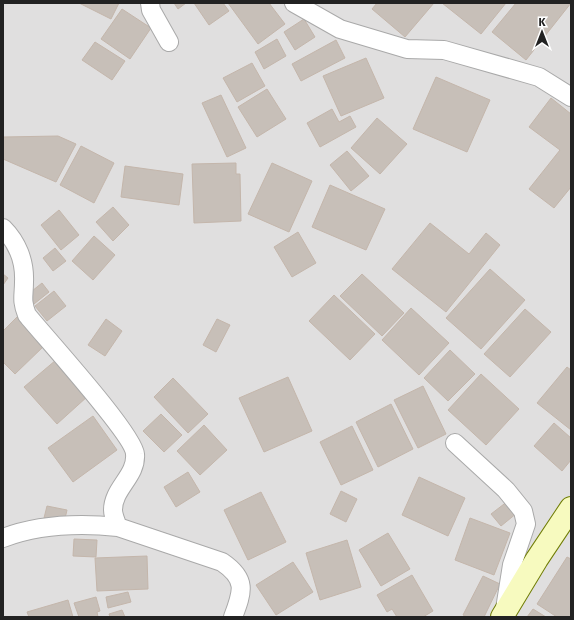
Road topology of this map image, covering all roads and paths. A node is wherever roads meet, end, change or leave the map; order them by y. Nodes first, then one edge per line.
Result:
1 (150, 3) edge
2 (294, 3) edge
3 (169, 42) dead end
4 (571, 97) edge
5 (3, 228) edge
6 (455, 443) dead end
7 (571, 508) edge
8 (118, 527) junction
9 (3, 538) edge
10 (503, 615) edge
11 (233, 617) edge

1 - 3 street
2 - 4 street
5 - 8 street
6 - 10 street
7 - 10 main road
8 - 9 street
8 - 11 street

